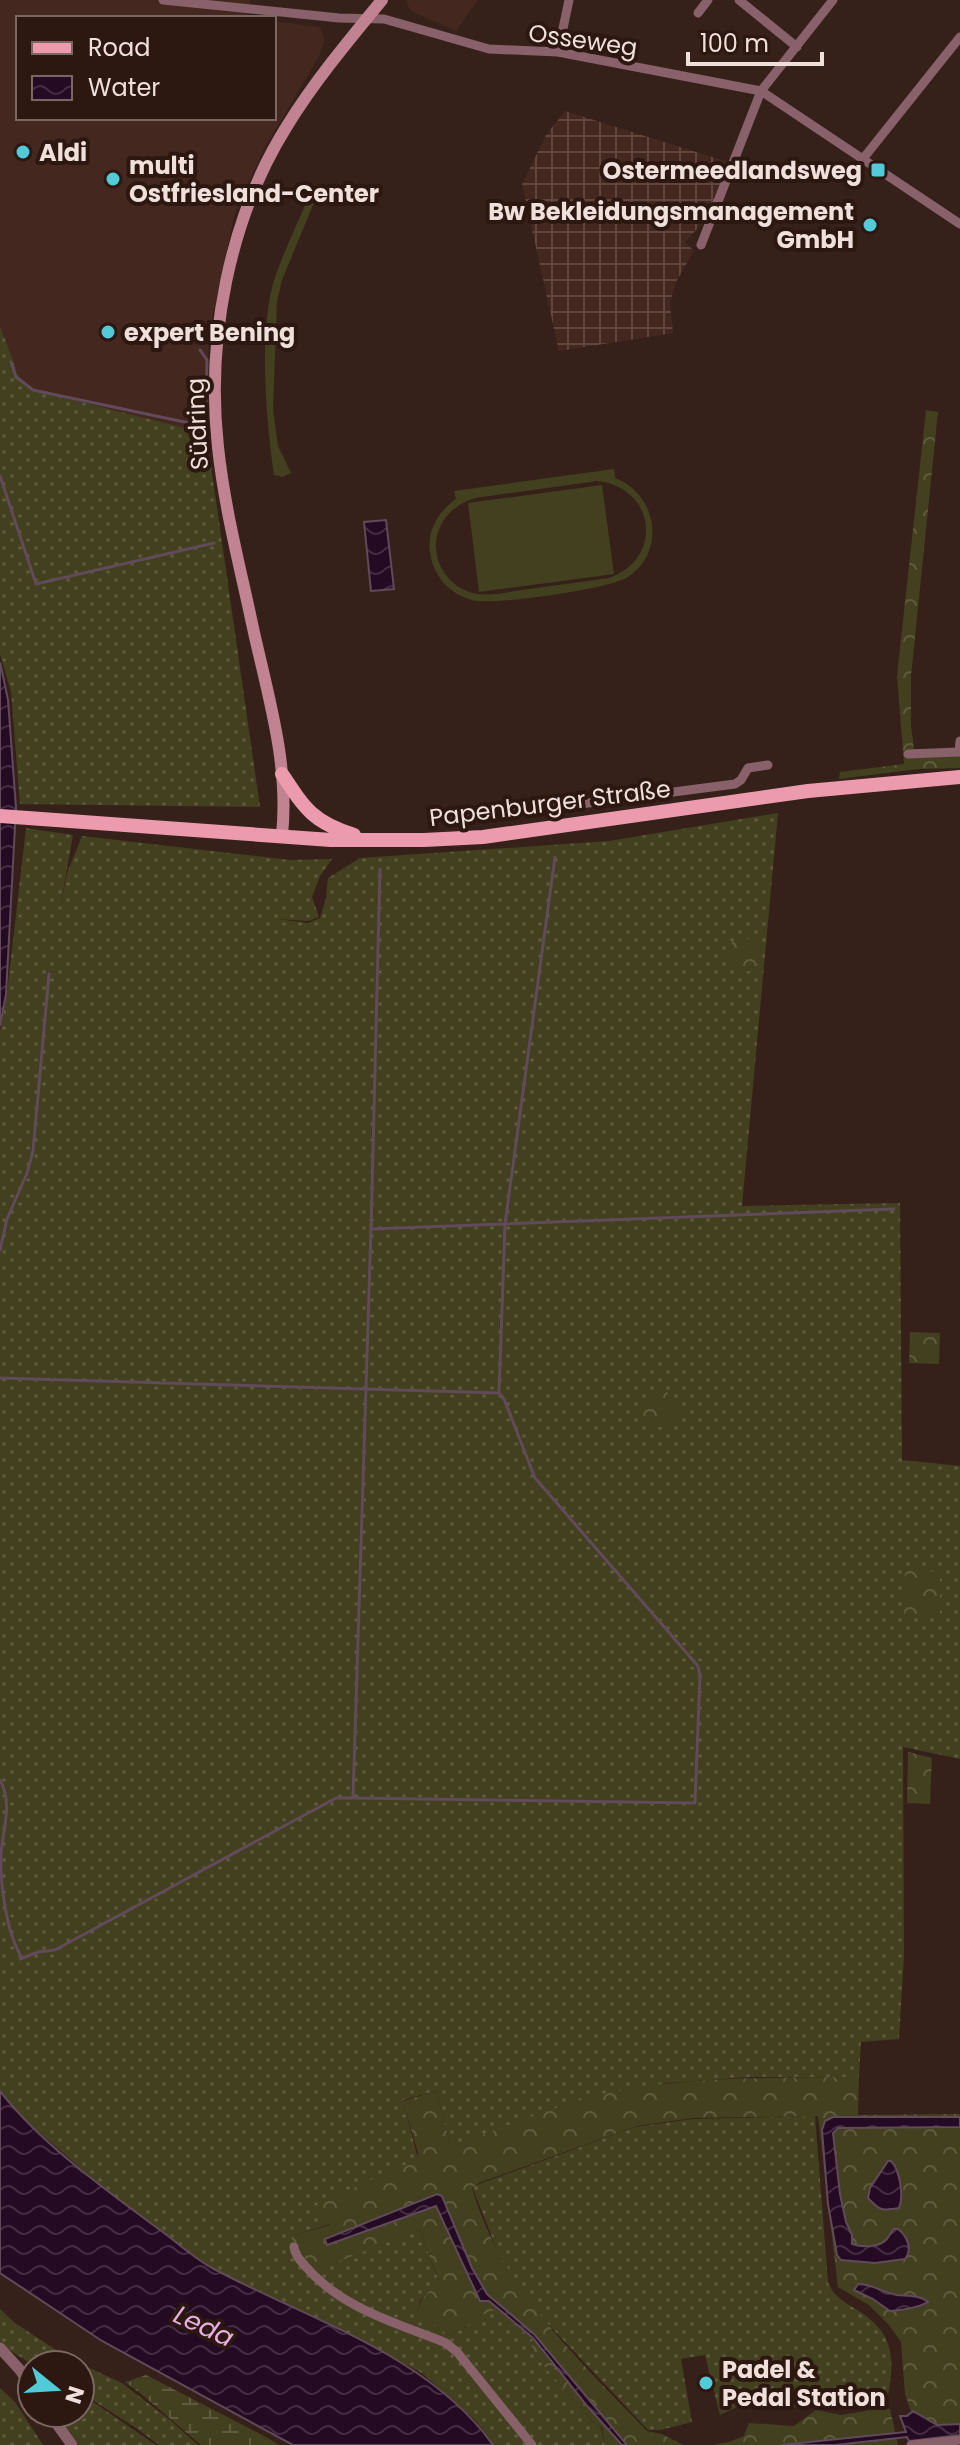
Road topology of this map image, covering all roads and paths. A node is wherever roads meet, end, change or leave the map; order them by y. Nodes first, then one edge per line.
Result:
1 (163, 0) edge
2 (382, 0) edge
3 (569, 0) edge
4 (708, 0) edge
5 (739, 0) edge
6 (833, 0) edge
7 (698, 13) dead end
8 (367, 18) junction
9 (960, 37) edge
10 (797, 47) junction
11 (558, 52) junction
12 (761, 91) junction
13 (862, 160) junction
14 (960, 224) edge
15 (701, 245) dead end
16 (960, 741) edge
17 (908, 754) dead end
18 (768, 765) dead end
19 (282, 774) junction
20 (960, 777) edge
21 (0, 816) edge
22 (451, 821) dead end
23 (282, 835) junction
24 (369, 840) junction
25 (294, 2247) dead end
26 (0, 2348) edge
27 (16, 2366) edge
28 (960, 2440) edge
29 (532, 2445) edge
30 (911, 2445) edge

1 - 8 street, Osseweg
2 - 8 main road, Südring
3 - 11 street
4 - 7 street
5 - 10 street
6 - 10 street
8 - 11 street, Osseweg
8 - 19 main road, Südring
9 - 13 street
10 - 12 street
11 - 12 street, Osseweg
12 - 13 street, Osseweg
12 - 15 street
13 - 14 street, Osseweg
16 - 17 street
18 - 22 street
19 - 23 main road, Südring
19 - 24 main road
20 - 24 main road, Papenburger Straße
21 - 23 main road, Papenburger Straße
23 - 24 main road, Papenburger Straße
25 - 29 street
26 - 27 street
28 - 30 street

